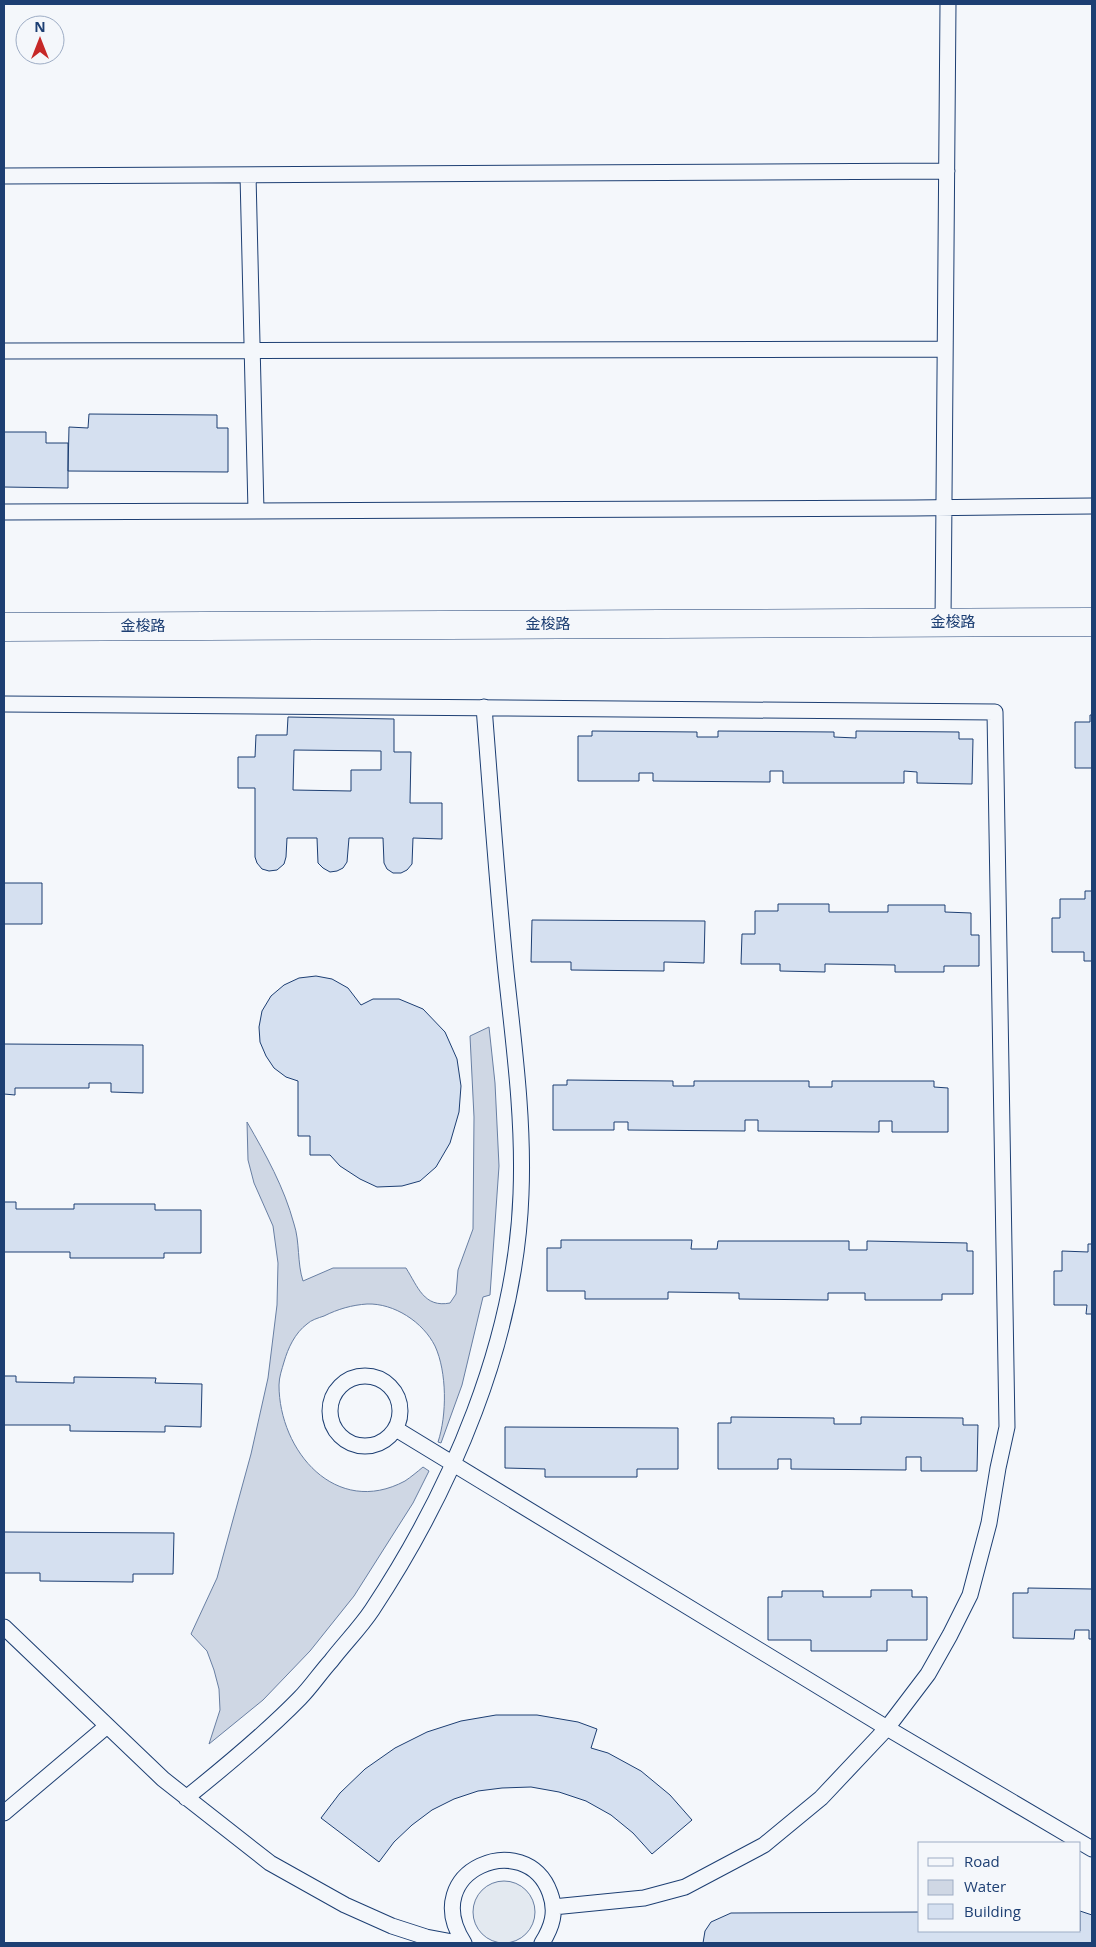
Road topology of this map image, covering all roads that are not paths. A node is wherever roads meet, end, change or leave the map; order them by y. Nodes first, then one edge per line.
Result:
1 (948, 4) edge
2 (947, 171) junction
3 (248, 175) junction
4 (4, 176) edge
5 (945, 349) junction
6 (4, 351) edge
7 (252, 351) junction
8 (1092, 506) edge
9 (944, 508) junction
10 (256, 511) junction
11 (4, 512) edge
12 (943, 622) junction
13 (1092, 622) edge
14 (4, 627) edge
15 (4, 704) edge
16 (484, 708) junction
17 (396, 1429) junction
18 (454, 1463) junction
19 (4, 1627) edge
20 (106, 1726) junction
21 (887, 1728) junction
22 (186, 1798) junction
23 (4, 1813) edge
24 (1080, 1842) edge
25 (1081, 1843) edge
26 (1092, 1849) edge
27 (553, 1907) junction
28 (458, 1943) edge
29 (464, 1943) edge
30 (542, 1943) edge

1 - 2 lane
2 - 3 lane
2 - 5 lane
3 - 4 lane
3 - 7 lane
5 - 7 lane
5 - 9 lane
6 - 7 lane
7 - 10 lane
8 - 9 lane
9 - 10 lane
9 - 12 lane
10 - 11 lane
12 - 13 street, 金梭路
12 - 14 street, 金梭路
15 - 16 lane
16 - 18 lane
16 - 21 lane
17 - 17 lane
17 - 18 lane
18 - 21 lane
18 - 22 lane
19 - 20 lane
20 - 22 lane
20 - 23 lane
21 - 24 lane
21 - 27 lane
22 - 28 lane
25 - 26 lane
27 - 29 lane
27 - 30 lane

